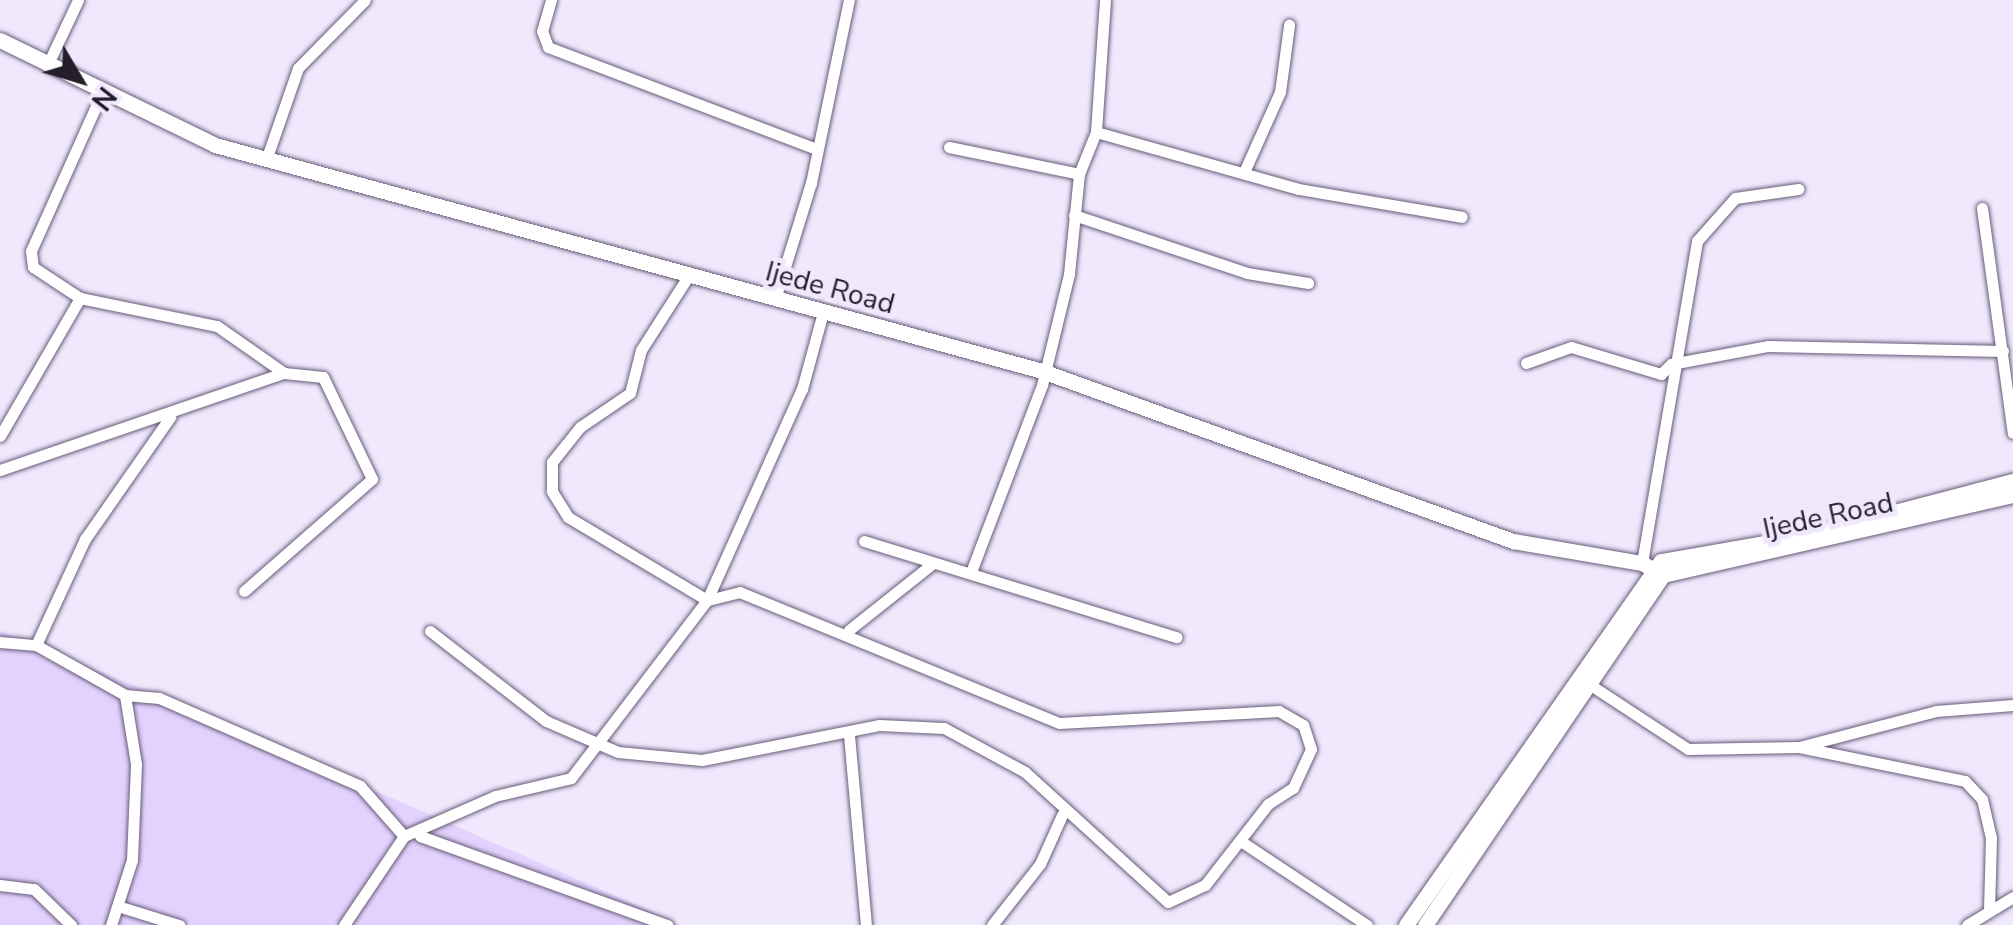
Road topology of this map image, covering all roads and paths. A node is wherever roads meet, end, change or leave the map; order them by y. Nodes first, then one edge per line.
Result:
1 (78, 0) edge
2 (365, 0) edge
3 (552, 0) edge
4 (849, 0) edge
5 (1105, 0) edge
6 (1290, 24) dead end
7 (0, 40) edge
8 (47, 66) junction
9 (101, 94) junction
10 (1096, 132) junction
11 (949, 146) dead end
12 (816, 149) junction
13 (266, 160) junction
14 (1244, 172) junction
15 (1079, 174) junction
16 (1798, 189) dead end
17 (1982, 208) dead end
18 (1074, 215) junction
19 (1462, 217) dead end
20 (690, 275) junction
21 (1308, 283) dead end
22 (80, 298) junction
23 (775, 298) junction
24 (823, 312) junction
25 (2003, 351) junction
26 (1526, 363) dead end
27 (1672, 364) junction
28 (1042, 371) junction
29 (284, 373) junction
30 (4, 417) edge
31 (170, 417) junction
32 (2013, 433) edge
33 (0, 436) edge
34 (0, 470) edge
35 (2013, 482) edge
36 (2013, 495) edge
37 (864, 540) dead end
38 (932, 564) junction
39 (1653, 569) junction
40 (971, 572) junction
41 (244, 591) dead end
42 (706, 600) junction
43 (430, 630) dead end
44 (849, 630) junction
45 (1178, 637) dead end
46 (0, 642) edge
47 (36, 645) junction
48 (1586, 682) junction
49 (125, 695) junction
50 (2013, 704) edge
51 (849, 735) junction
52 (598, 745) junction
53 (1799, 746) junction
54 (1062, 816) junction
55 (399, 833) junction
56 (420, 836) junction
57 (1242, 842) junction
58 (0, 886) edge
59 (2013, 896) edge
60 (124, 908) junction
61 (1989, 908) junction
62 (71, 925) edge
63 (111, 925) edge
64 (180, 925) edge
65 (344, 925) edge
66 (667, 925) edge
67 (866, 925) edge
68 (992, 925) edge
69 (1367, 925) edge
70 (1406, 925) edge
71 (1425, 925) edge
72 (1967, 925) edge

1 - 8 street
2 - 13 street
3 - 12 street
4 - 12 street
5 - 10 street
6 - 14 street
7 - 8 main road, Ijede Road
8 - 9 main road, Ijede Road
9 - 13 main road, Ijede Road
9 - 22 street
10 - 14 street
10 - 15 street
11 - 15 street
12 - 23 street
13 - 20 main road, Ijede Road
14 - 19 street
15 - 18 street
16 - 27 street
17 - 25 street
18 - 21 street
18 - 28 street
20 - 23 main road, Ijede Road
20 - 42 street
22 - 29 street
22 - 30 street
23 - 24 main road, Ijede Road
24 - 28 main road, Ijede Road
24 - 42 street
25 - 27 street
25 - 32 street
26 - 27 street
27 - 39 street
28 - 39 main road, Ijede Road
28 - 40 street
29 - 31 street
29 - 41 street
30 - 33 street
31 - 34 street
31 - 47 street
35 - 39 main road, Ijede Road
36 - 39 main road, Ijede Road
37 - 38 street
38 - 40 street
38 - 44 street
39 - 48 main road
39 - 70 main road
40 - 45 street
42 - 44 street
42 - 52 street
43 - 52 street
44 - 57 street
46 - 47 street
47 - 49 street
48 - 53 street
48 - 71 main road
49 - 55 street
49 - 60 street
50 - 53 street
51 - 52 street
51 - 54 street
51 - 67 street
52 - 56 street
53 - 61 street
54 - 57 street
54 - 68 street
55 - 56 street
55 - 65 street
56 - 66 street
57 - 69 street
58 - 62 street
59 - 61 street
60 - 63 street
60 - 64 street
61 - 72 street

